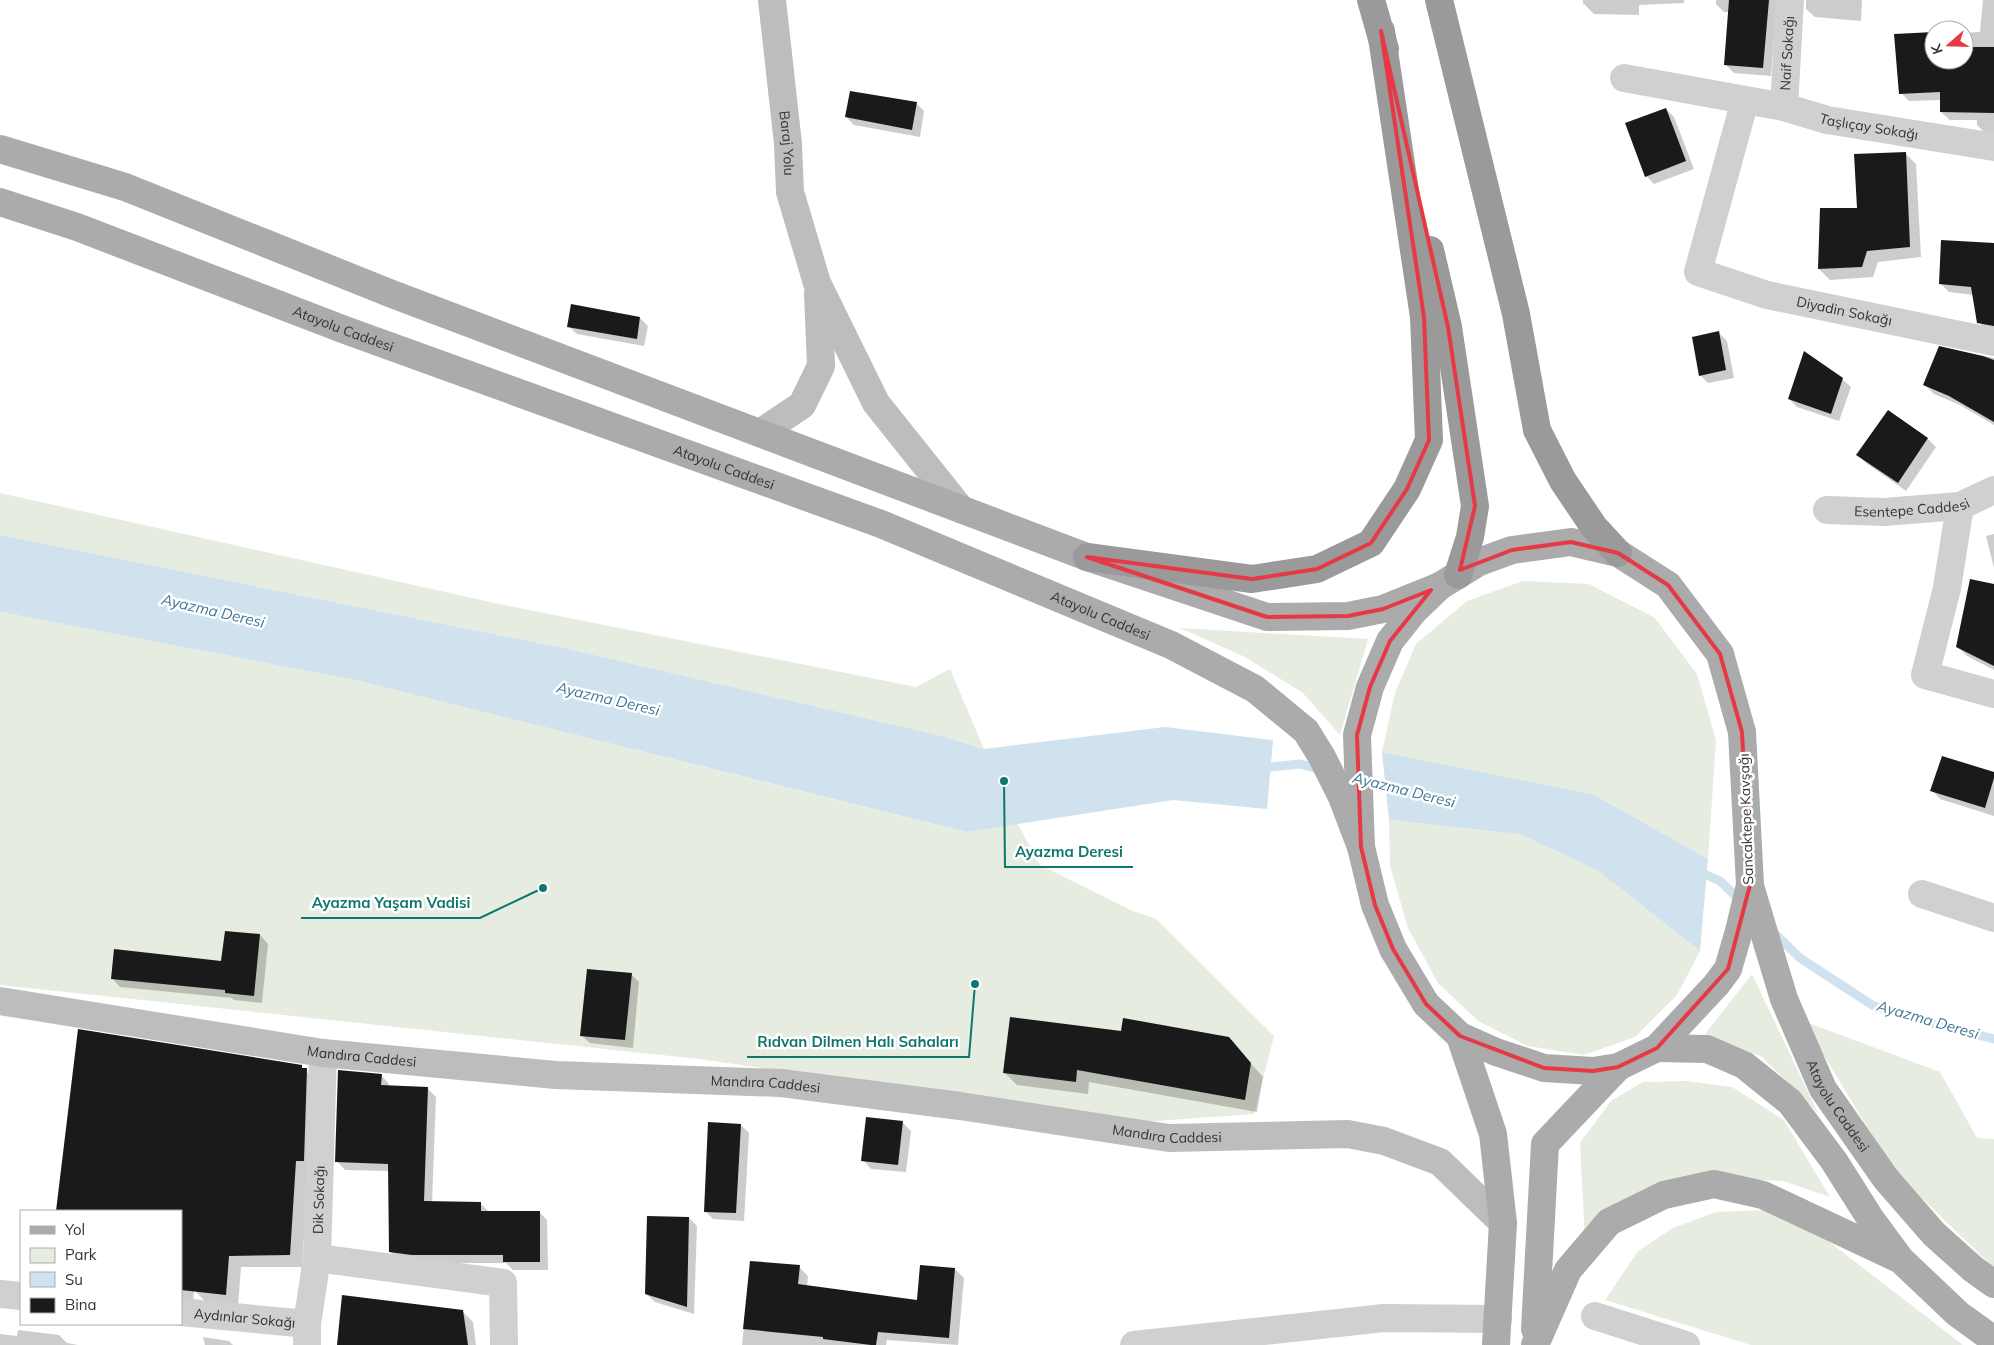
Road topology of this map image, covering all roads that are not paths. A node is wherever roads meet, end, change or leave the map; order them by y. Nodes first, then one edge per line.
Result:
1 (772, 0) edge
2 (1371, 0) edge
3 (1439, 0) edge
4 (1790, 0) edge
5 (1381, 31) junction
6 (1624, 78) dead end
7 (1745, 100) junction
8 (1784, 107) junction
9 (1994, 147) edge
10 (0, 149) edge
11 (0, 202) edge
12 (818, 282) junction
13 (1994, 342) edge
14 (760, 433) junction
15 (1994, 490) edge
16 (1960, 506) junction
17 (959, 507) junction
18 (1827, 510) dead end
19 (1618, 553) junction
20 (1087, 557) junction
21 (1449, 580) junction
22 (1994, 694) edge
23 (1361, 847) junction
24 (1750, 885) junction
25 (1922, 894) dead end
26 (1994, 918) edge
27 (0, 1001) edge
28 (1460, 1036) junction
29 (1657, 1048) junction
30 (324, 1053) junction
31 (1618, 1067) junction
32 (1503, 1223) junction
33 (317, 1258) junction
34 (1901, 1260) junction
35 (1994, 1284) edge
36 (0, 1294) edge
37 (20, 1296) edge
38 (182, 1312) edge
39 (1594, 1316) dead end
40 (1497, 1332) edge
41 (307, 1335) edge
42 (1994, 1340) edge
43 (504, 1345) edge
44 (1134, 1345) edge
45 (1535, 1345) edge
46 (1686, 1345) edge

1 - 12 street, Baraj Yolu
2 - 5 highway
3 - 19 highway
4 - 8 street, Naif Sokağı
5 - 20 highway
5 - 21 highway
6 - 7 street, Taşlıçay Sokağı
7 - 8 street, Taşlıçay Sokağı
7 - 13 street, Diyadin Sokağı
8 - 9 street, Taşlıçay Sokağı
10 - 14 main road
11 - 23 main road, Atayolu Caddesi
12 - 14 street, Baraj Yolu
12 - 17 street, Baraj Yolu
14 - 17 main road
15 - 16 street, Esentepe Caddesi
16 - 18 street, Esentepe Caddesi
16 - 22 street
17 - 20 main road
19 - 21 main road, Sancaktepe Kavşağı
19 - 24 main road, Sancaktepe Kavşağı
20 - 21 main road
21 - 23 main road, Sancaktepe Kavşağı
23 - 28 main road, Sancaktepe Kavşağı
24 - 29 main road, Sancaktepe Kavşağı
24 - 35 main road, Atayolu Caddesi
25 - 26 street
27 - 30 street, Mandıra Caddesi
28 - 31 main road, Sancaktepe Kavşağı
28 - 32 main road
29 - 31 main road, Sancaktepe Kavşağı
29 - 34 main road
30 - 32 street, Mandıra Caddesi
30 - 33 street, Dik Sokağı
31 - 45 main road
32 - 40 main road
33 - 41 street, Dik Sokağı
33 - 43 street
34 - 42 main road
34 - 45 main road
36 - 37 street
38 - 41 street, Aydınlar Sokağı
39 - 46 street
40 - 44 street

